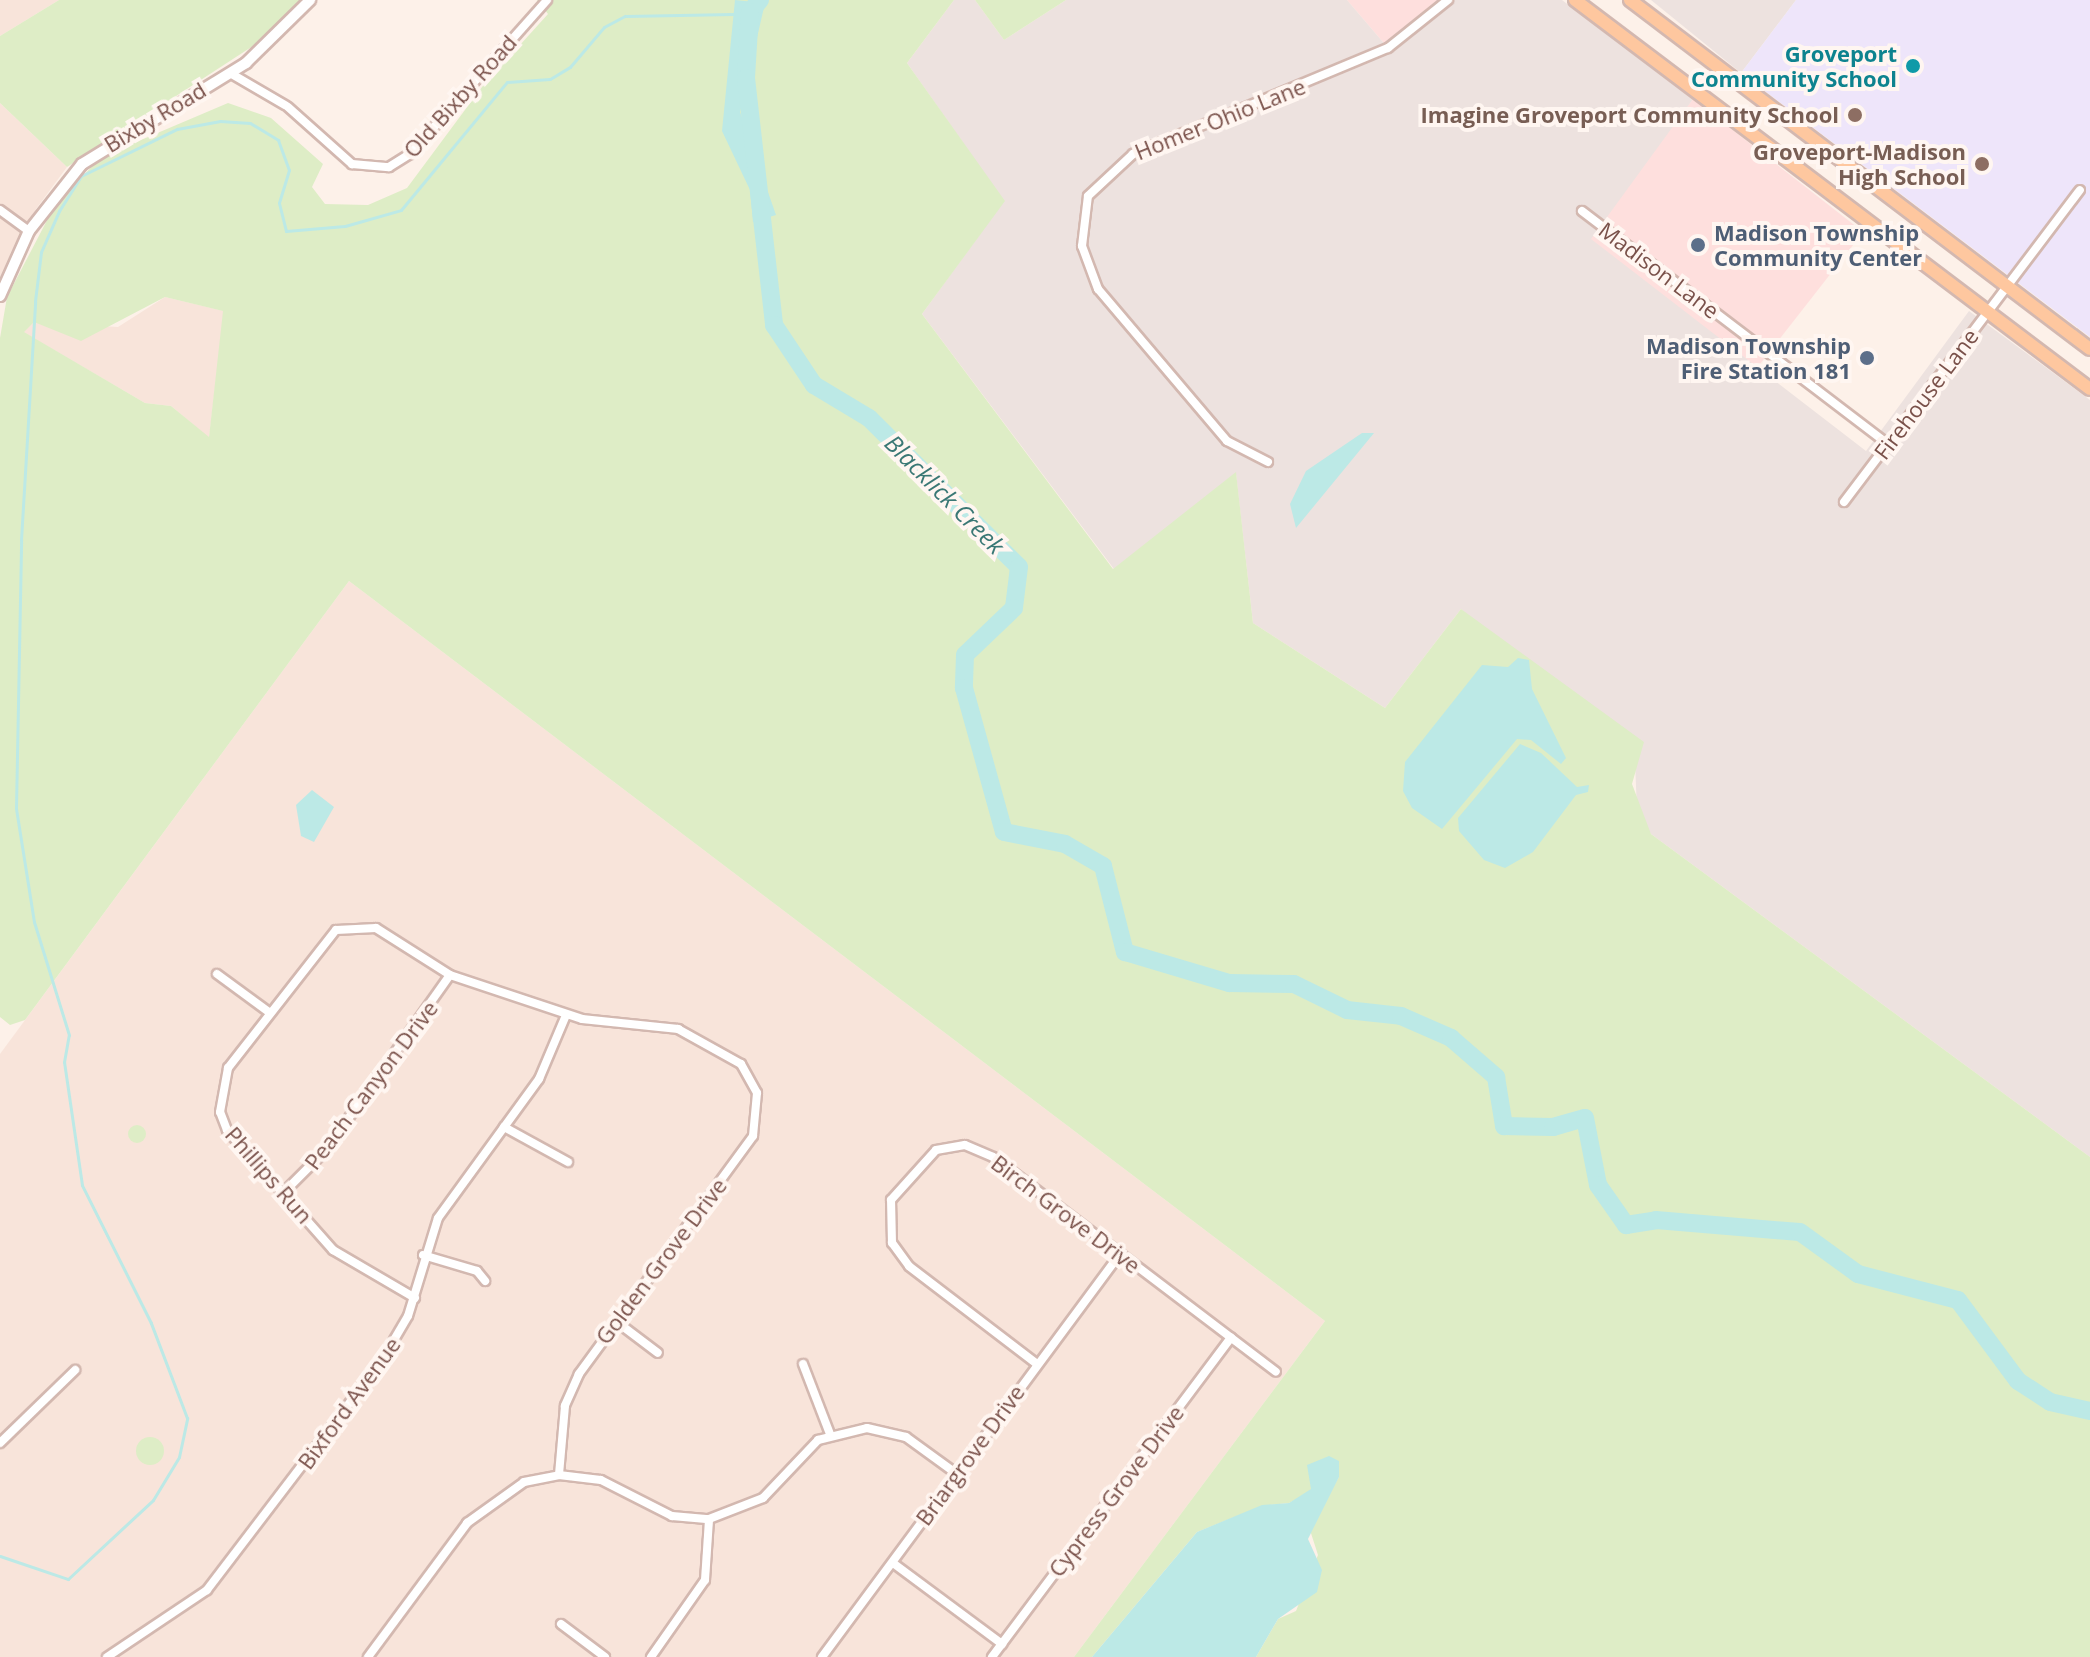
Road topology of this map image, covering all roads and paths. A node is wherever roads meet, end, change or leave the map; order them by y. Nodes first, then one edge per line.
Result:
1 (310, 0) edge
2 (547, 0) edge
3 (1448, 0) edge
4 (1575, 0) edge
5 (1630, 0) edge
6 (230, 73) junction
7 (2080, 190) dead end
8 (0, 210) edge
9 (1582, 211) dead end
10 (29, 231) junction
11 (2007, 287) junction
12 (0, 296) edge
13 (1988, 312) junction
14 (2090, 349) edge
15 (2090, 389) edge
16 (1889, 445) junction
17 (1268, 462) dead end
18 (1844, 502) dead end
19 (217, 974) dead end
20 (450, 975) junction
21 (269, 1012) junction
22 (566, 1015) junction
23 (504, 1127) junction
24 (568, 1162) dead end
25 (286, 1190) junction
26 (1120, 1254) junction
27 (423, 1255) junction
28 (485, 1281) dead end
29 (415, 1298) junction
30 (617, 1322) junction
31 (1231, 1338) junction
32 (658, 1353) dead end
33 (803, 1364) dead end
34 (1037, 1364) junction
35 (75, 1370) dead end
36 (1276, 1372) dead end
37 (830, 1434) junction
38 (0, 1443) edge
39 (957, 1474) junction
40 (559, 1475) junction
41 (709, 1519) junction
42 (893, 1563) junction
43 (561, 1624) dead end
44 (1002, 1644) junction
45 (107, 1657) edge
46 (368, 1657) edge
47 (605, 1657) edge
48 (651, 1657) edge
49 (822, 1657) edge
50 (992, 1657) edge

1 - 6 street, Bixby Road
2 - 6 street, Old Bixby Road
3 - 17 street, Homer Ohio Lane
4 - 13 main road
5 - 11 main road
6 - 10 street, Bixby Road
7 - 11 street, Firehouse Lane
8 - 10 street
9 - 16 street, Madison Lane
10 - 12 street, Bixby Road
11 - 13 street, Firehouse Lane
11 - 14 main road
13 - 15 main road
13 - 16 street, Firehouse Lane
16 - 18 street, Firehouse Lane
19 - 21 street
20 - 21 street, Phillips Run
20 - 22 street
20 - 25 street, Peach Canyon Drive
21 - 25 street, Phillips Run
22 - 23 street, Bixford Avenue
22 - 30 street, Golden Grove Drive
23 - 24 street
23 - 27 street, Bixford Avenue
25 - 29 street, Phillips Run
26 - 31 street, Birch Grove Drive
26 - 34 street, Briargrove Drive
26 - 34 street, Birch Grove Drive
27 - 28 street
27 - 29 street, Bixford Avenue
29 - 45 street, Bixford Avenue
30 - 32 street
30 - 40 street, Golden Grove Drive
31 - 36 street, Birch Grove Drive
31 - 44 street, Cypress Grove Drive
33 - 37 street
34 - 39 street, Briargrove Drive
35 - 38 street
37 - 39 street
37 - 41 street
39 - 42 street, Briargrove Drive
40 - 41 street
40 - 46 street
41 - 48 street
42 - 44 street
42 - 49 street, Briargrove Drive
43 - 47 street
44 - 50 street, Cypress Grove Drive

